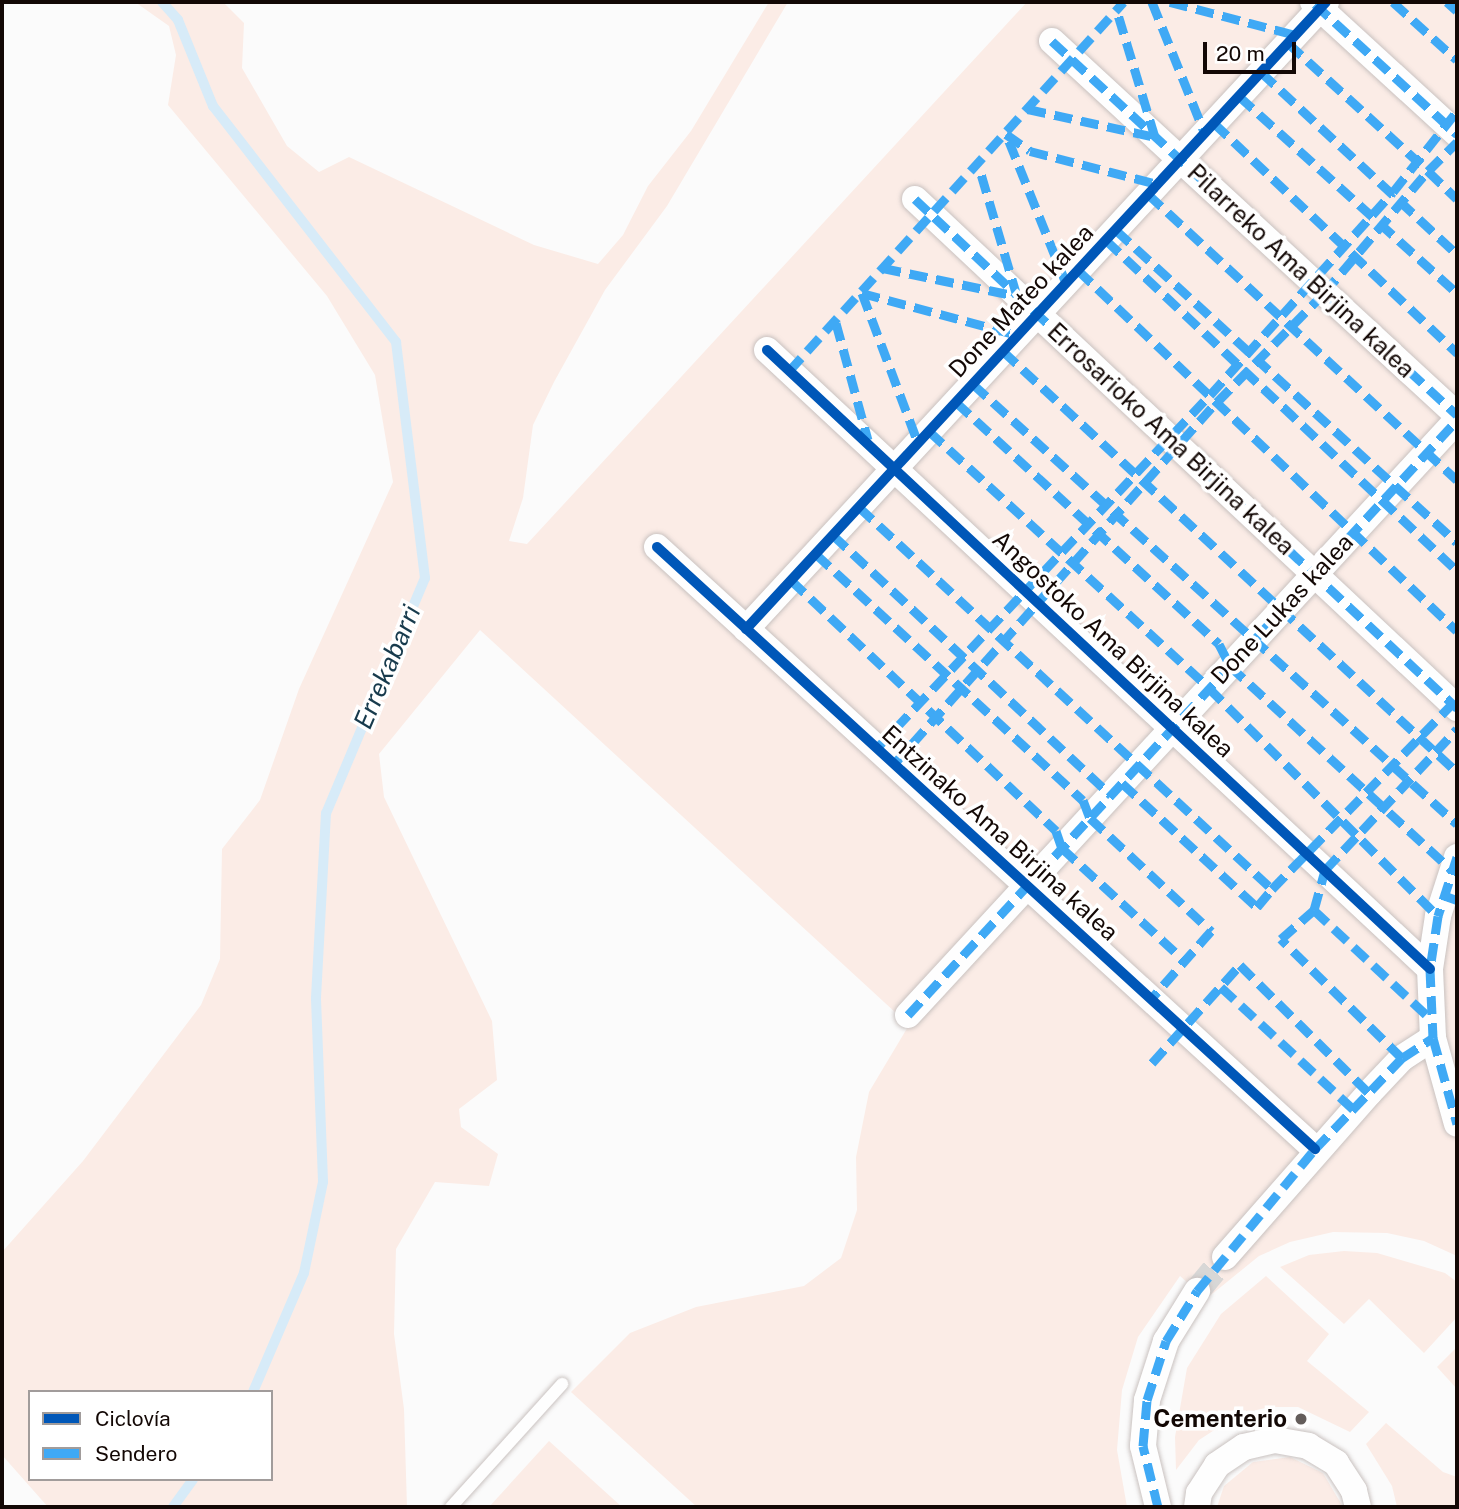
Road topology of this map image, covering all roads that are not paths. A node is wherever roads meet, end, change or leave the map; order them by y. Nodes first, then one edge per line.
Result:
1 (1320, 4) edge
2 (1052, 41) dead end
3 (1457, 134) edge
4 (1180, 160) junction
5 (915, 199) dead end
6 (1037, 314) junction
7 (767, 350) dead end
8 (1457, 417) edge
9 (894, 469) junction
10 (657, 547) dead end
11 (1315, 574) junction
12 (746, 629) junction
13 (1457, 708) edge
14 (1172, 728) junction
15 (1457, 857) edge
16 (1027, 886) junction
17 (1430, 969) junction
18 (908, 1015) dead end
19 (1433, 1038) junction
20 (1457, 1124) edge
21 (1315, 1149) junction
22 (1226, 1257) tunnel mouth
23 (1197, 1291) tunnel mouth
24 (562, 1384) dead end
25 (452, 1507) edge
26 (1158, 1507) edge
27 (1197, 1507) edge
28 (1358, 1507) edge

1 - 3 street
1 - 4 street, Done Mateo kalea
2 - 4 street, Pilarreko Ama Birjina kalea
4 - 6 street, Done Mateo kalea
4 - 8 street, Pilarreko Ama Birjina kalea
5 - 6 street, Errosarioko Ama Birjina kalea
6 - 9 street, Done Mateo kalea
6 - 11 street, Errosarioko Ama Birjina kalea
7 - 9 street, Angostoko Ama Birjina kalea
8 - 11 street, Done Lukas kalea
9 - 12 street, Done Mateo kalea
9 - 14 street, Angostoko Ama Birjina kalea
10 - 12 street, Entzinako Ama Birjina kalea
11 - 13 street, Errosarioko Ama Birjina kalea
11 - 14 street, Done Lukas kalea
12 - 16 street, Entzinako Ama Birjina kalea
14 - 16 street, Done Lukas kalea
14 - 17 street, Angostoko Ama Birjina kalea
15 - 17 street
16 - 18 street, Done Lukas kalea
16 - 21 street, Entzinako Ama Birjina kalea
17 - 19 street
19 - 20 street
19 - 21 street
21 - 22 street
23 - 26 street
24 - 25 lane
27 - 28 street

